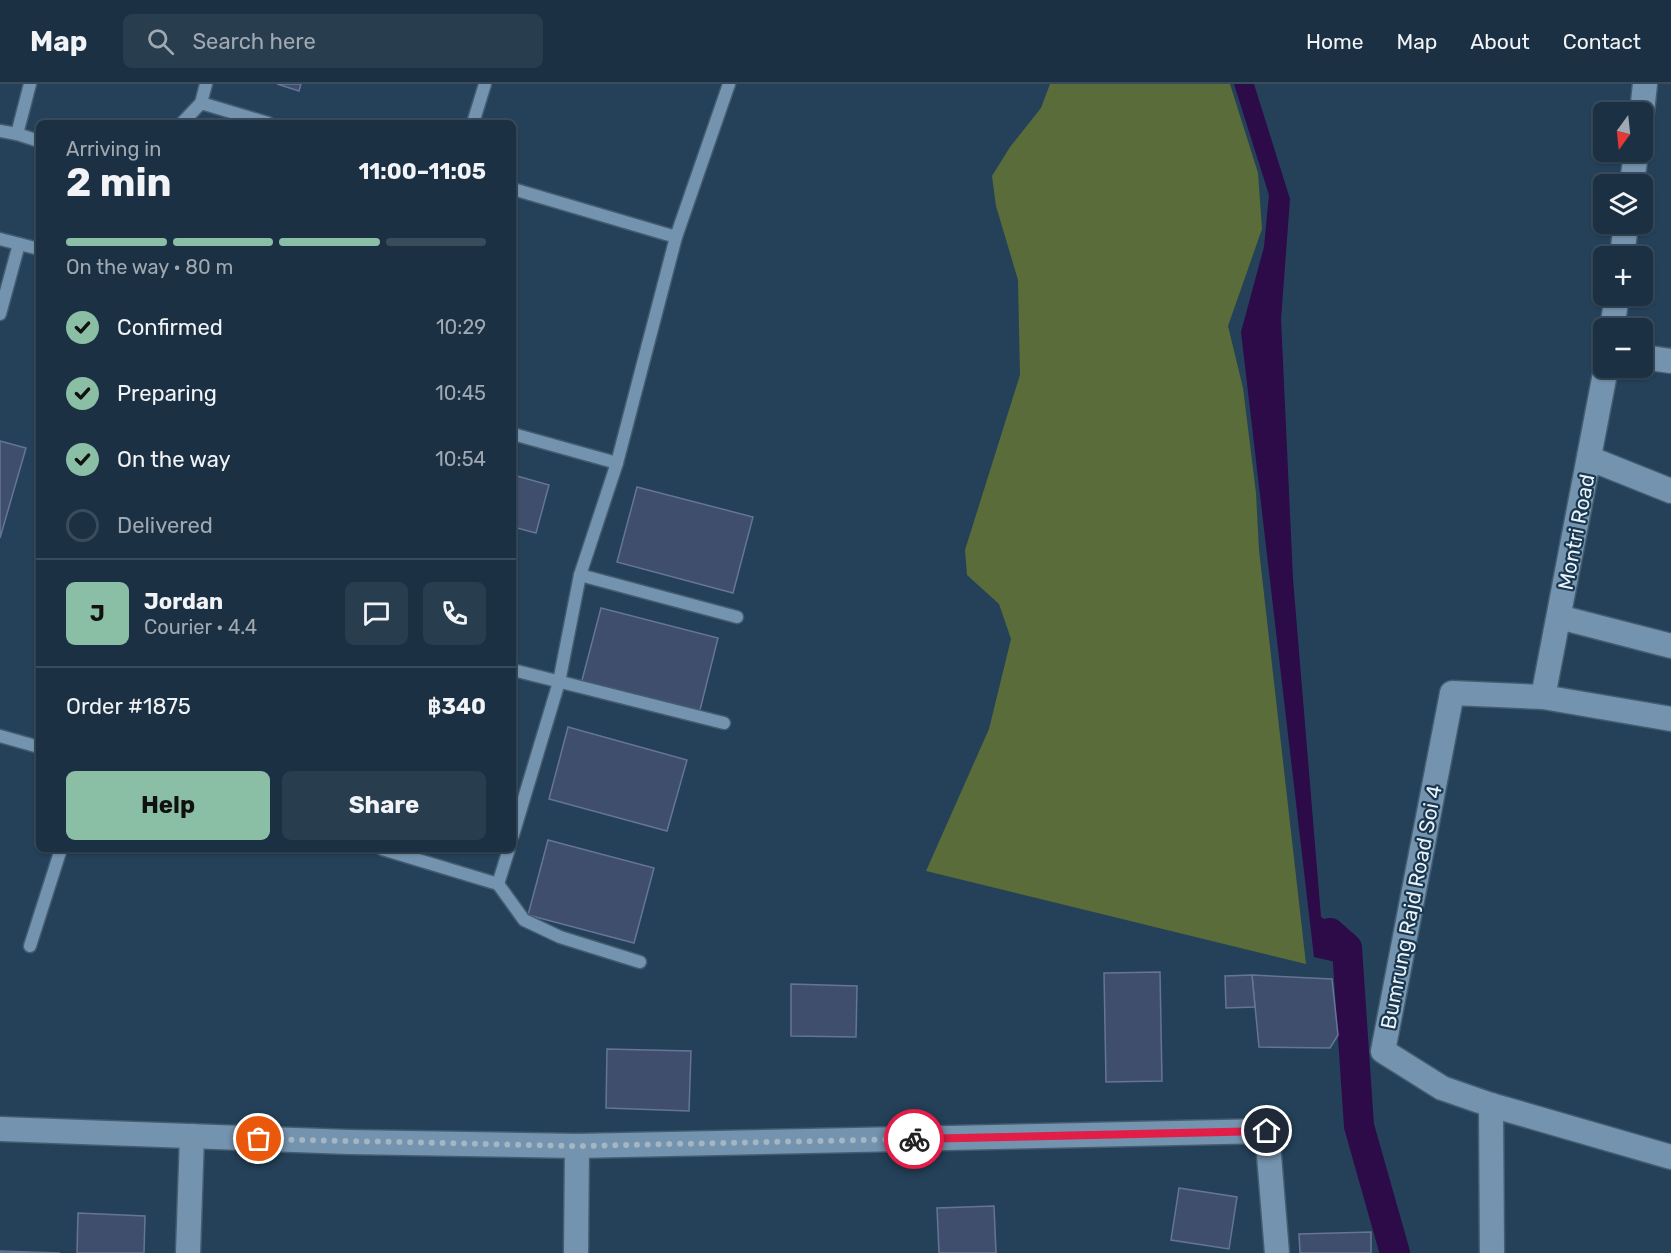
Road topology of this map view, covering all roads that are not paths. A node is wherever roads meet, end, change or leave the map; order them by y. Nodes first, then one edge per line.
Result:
1 (30, 84) edge
2 (206, 84) edge
3 (484, 84) edge
4 (729, 84) edge
5 (1646, 84) edge
6 (1643, 102) edge
7 (201, 103) junction
8 (185, 120) edge
9 (258, 120) edge
10 (474, 120) edge
11 (0, 130) edge
12 (17, 134) junction
13 (36, 140) edge
14 (516, 190) edge
15 (676, 237) junction
16 (0, 239) edge
17 (19, 244) junction
18 (36, 248) edge
19 (0, 314) edge
20 (1653, 359) edge
21 (1671, 361) edge
22 (1604, 378) edge
23 (516, 435) edge
24 (1591, 459) junction
25 (618, 463) junction
26 (1671, 491) edge
27 (580, 576) junction
28 (737, 617) dead end
29 (1559, 617) junction
30 (1671, 646) edge
31 (516, 671) edge
32 (559, 682) junction
33 (1543, 697) junction
34 (1671, 719) edge
35 (724, 723) dead end
36 (0, 736) edge
37 (36, 746) edge
38 (516, 825) edge
39 (60, 852) edge
40 (392, 852) edge
41 (508, 852) edge
42 (498, 884) junction
43 (30, 946) dead end
44 (640, 962) dead end
45 (1491, 1105) junction
46 (0, 1129) edge
47 (192, 1136) junction
48 (577, 1146) junction
49 (1671, 1157) edge
50 (188, 1253) edge
51 (576, 1253) edge
52 (1276, 1253) edge
53 (1492, 1253) edge

1 - 12 lane
2 - 7 lane
3 - 10 lane
4 - 15 lane
5 - 6 street
7 - 8 lane
7 - 9 lane
11 - 12 lane
12 - 13 lane
14 - 15 lane
15 - 25 lane
16 - 17 lane
17 - 18 lane
17 - 19 lane
20 - 21 street
22 - 24 street, Montri Road
23 - 25 lane
24 - 26 street
24 - 29 street, Montri Road
25 - 27 lane
27 - 28 lane
27 - 32 lane
29 - 30 street
29 - 33 street, Montri Road
31 - 32 lane
32 - 35 lane
32 - 38 lane
33 - 34 street
33 - 45 street, Bumrung Rajd Road Soi 4
36 - 37 lane
39 - 43 lane
40 - 42 lane
41 - 42 lane
42 - 44 lane
45 - 49 street, Bumrung Rajd Road Soi 4
45 - 53 street
46 - 47 street
47 - 48 street
47 - 50 street
48 - 51 street
48 - 52 street

